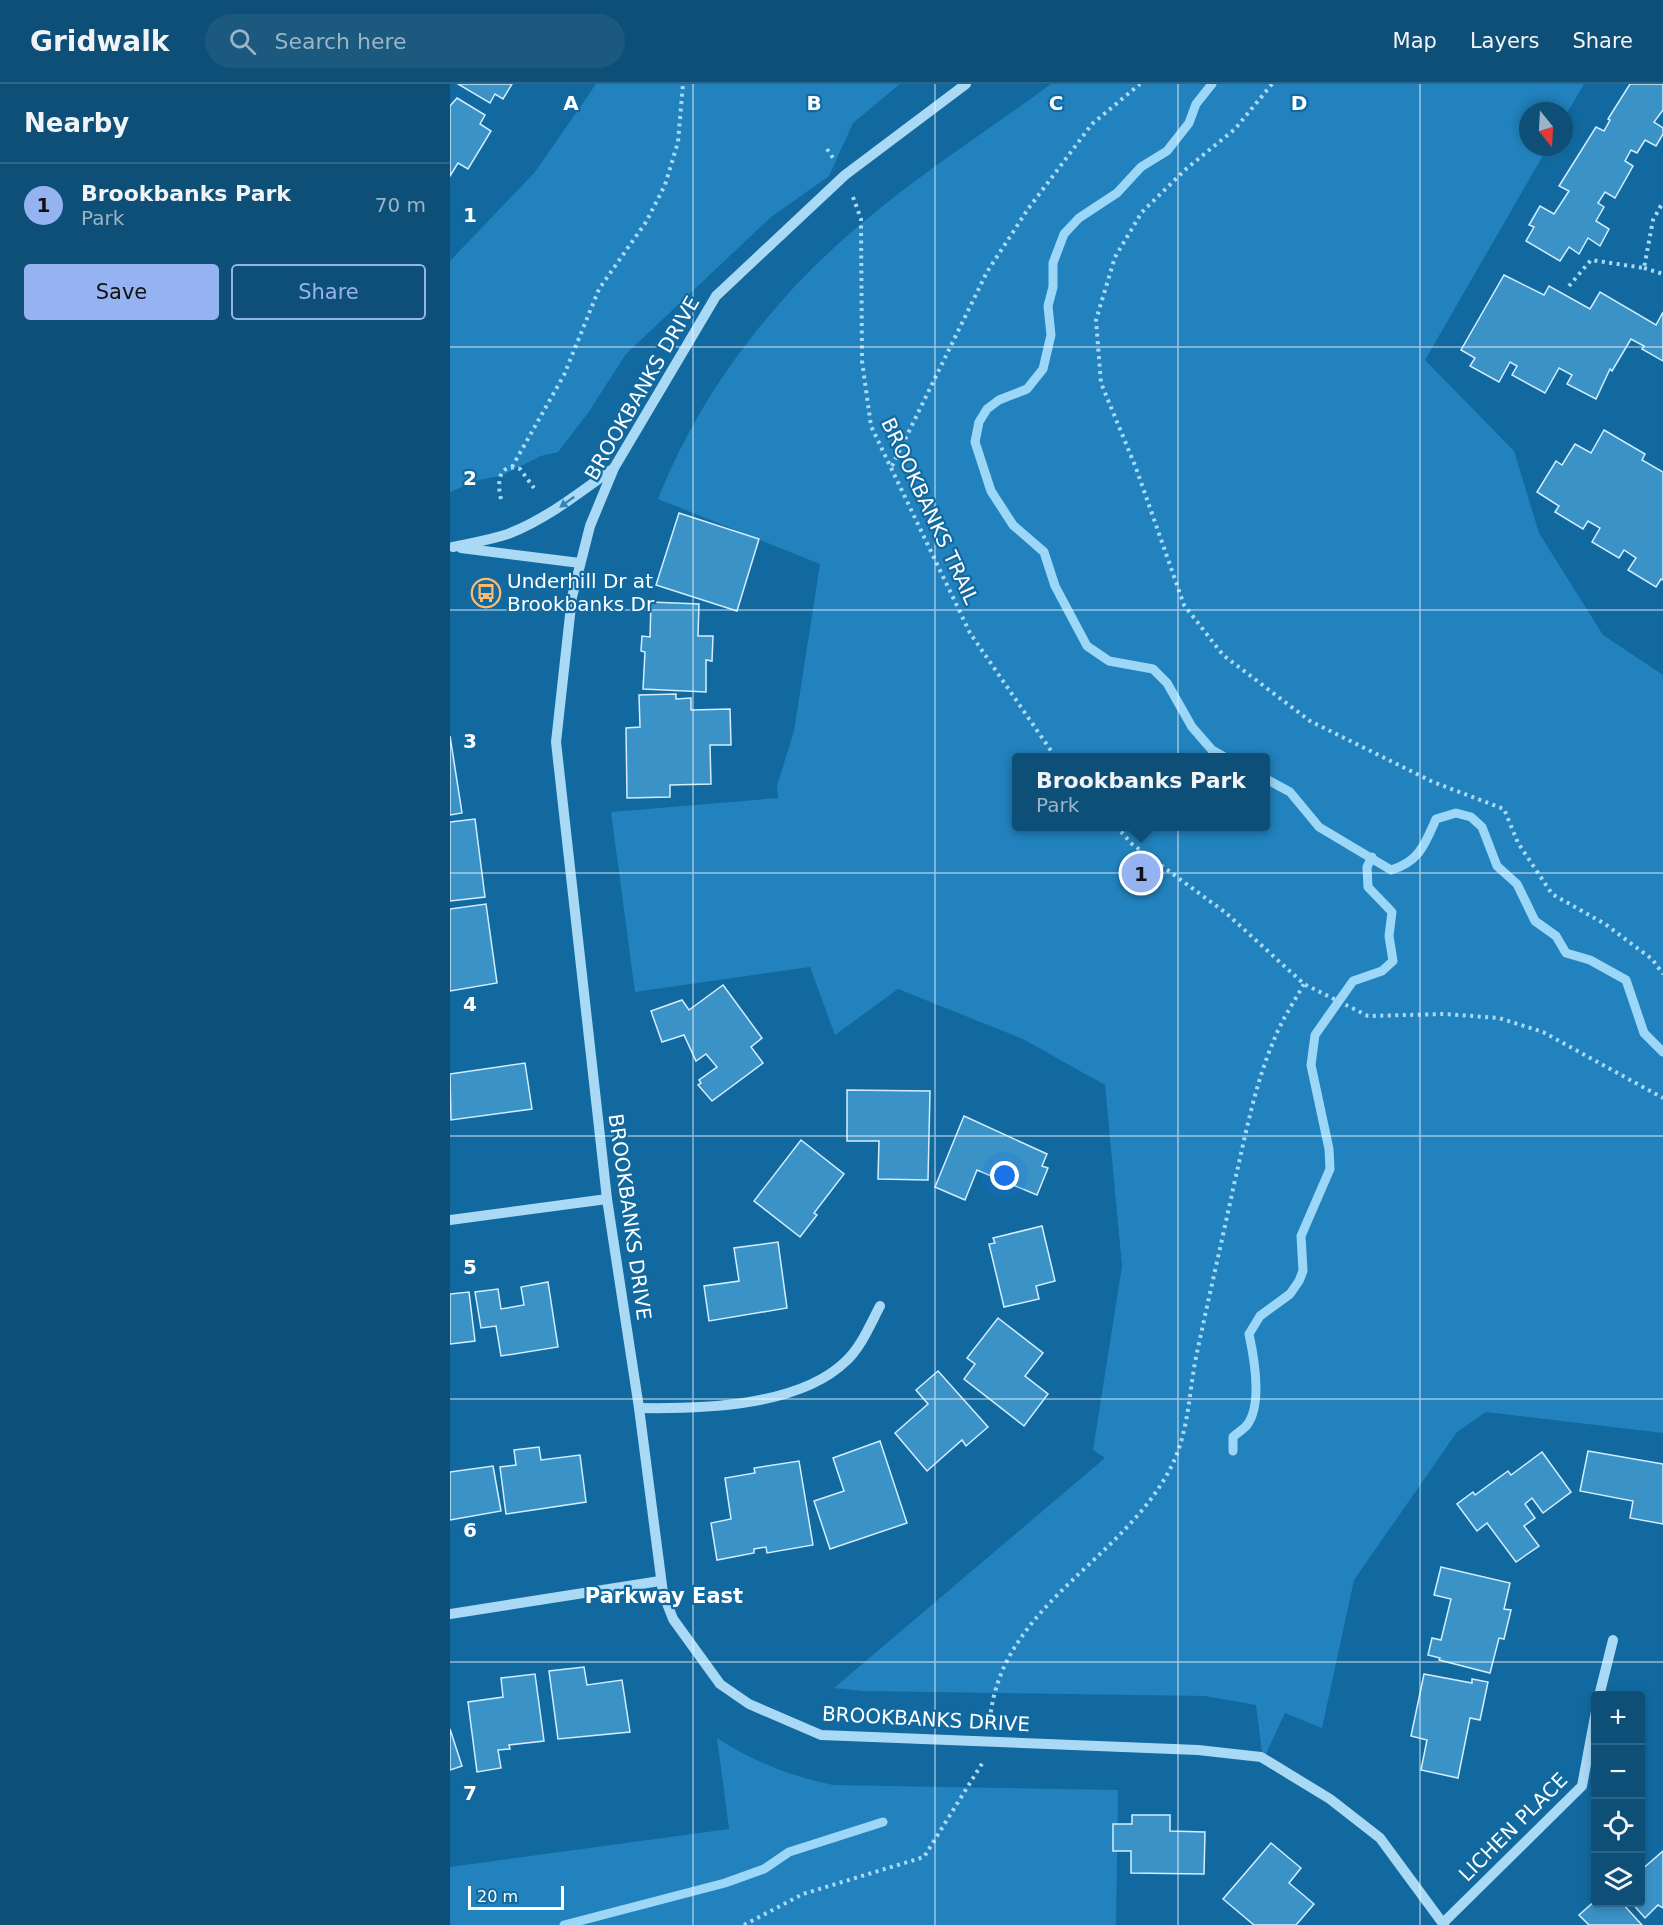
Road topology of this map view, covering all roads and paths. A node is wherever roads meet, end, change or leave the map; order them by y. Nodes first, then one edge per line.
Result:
1 (683, 84) edge
2 (966, 84) edge
3 (1140, 84) edge
4 (1272, 84) edge
5 (827, 149) dead end
6 (845, 175) junction
7 (1663, 202) edge
8 (1644, 268) junction
9 (1663, 274) edge
10 (1569, 286) dead end
11 (892, 466) junction
12 (512, 467) junction
13 (614, 468) junction
14 (534, 488) dead end
15 (501, 499) dead end
16 (451, 547) edge
17 (580, 563) junction
18 (1053, 753) edge
19 (1120, 831) edge
20 (1663, 974) edge
21 (1304, 984) junction
22 (1663, 1098) edge
23 (607, 1199) junction
24 (450, 1220) edge
25 (880, 1306) dead end
26 (639, 1408) junction
27 (660, 1581) junction
28 (450, 1614) edge
29 (1613, 1640) dead end
30 (1600, 1691) edge
31 (1591, 1738) edge
32 (988, 1740) junction
33 (1444, 1924) edge
34 (744, 1925) edge

1 - 12 path
2 - 6 street, BROOKBANKS DRIVE
3 - 11 path
4 - 20 path
5 - 6 path, BROOKBANKS TRAIL
6 - 11 path, BROOKBANKS TRAIL
6 - 13 street, BROOKBANKS DRIVE
7 - 8 path
8 - 9 path
8 - 10 path
11 - 18 path, BROOKBANKS TRAIL
12 - 14 path
12 - 15 path
13 -> 16 street
13 - 17 street, BROOKBANKS DRIVE
16 - 17 street
17 - 23 street, BROOKBANKS DRIVE
19 - 21 path
21 - 22 path
21 - 32 path
23 - 24 street
23 - 26 street, BROOKBANKS DRIVE
25 - 26 street
26 - 27 street, BROOKBANKS DRIVE
27 - 28 street
27 - 32 street, BROOKBANKS DRIVE
29 - 30 street
31 - 33 street, LICHEN PLACE
32 - 33 street, BROOKBANKS DRIVE
32 - 34 path

